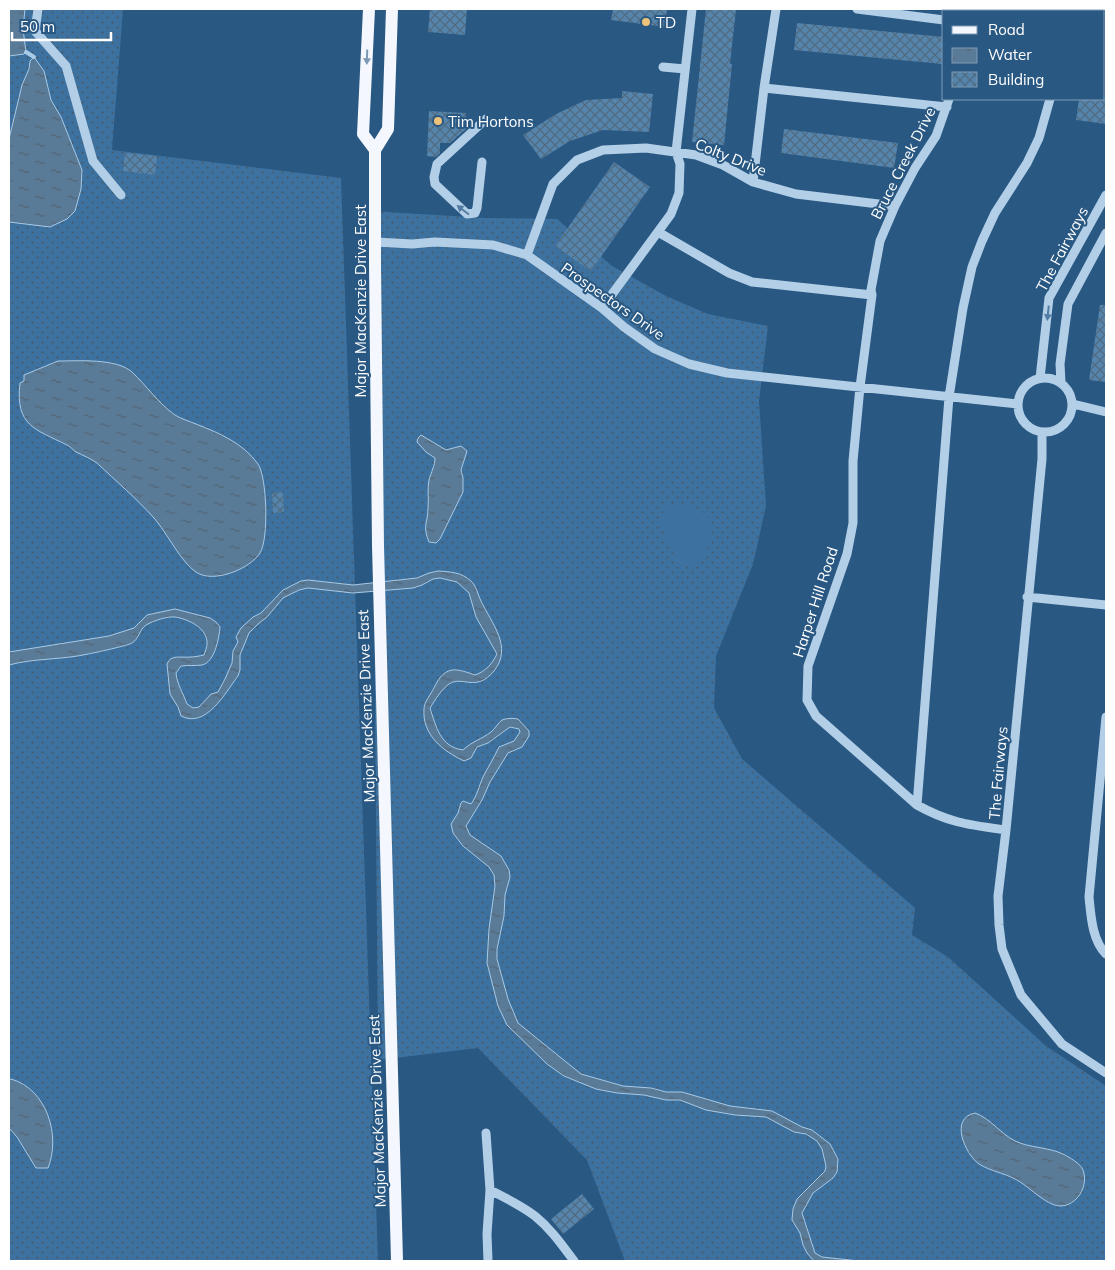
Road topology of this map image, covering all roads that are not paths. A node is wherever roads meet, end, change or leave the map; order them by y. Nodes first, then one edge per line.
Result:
1 (38, 9) edge
2 (369, 9) edge
3 (392, 9) edge
4 (692, 9) edge
5 (776, 9) edge
6 (857, 9) edge
7 (1012, 9) edge
8 (1026, 10) edge
9 (942, 20) edge
10 (663, 67) dead end
11 (685, 69) junction
12 (764, 88) junction
13 (1050, 100) edge
14 (948, 103) edge
15 (486, 119) dead end
16 (375, 150) junction
17 (676, 152) junction
18 (482, 162) dead end
19 (753, 182) junction
20 (122, 195) dead end
21 (1106, 195) edge
22 (895, 206) junction
23 (1103, 209) edge
24 (658, 232) junction
25 (1106, 233) edge
26 (376, 242) junction
27 (527, 255) junction
28 (872, 295) junction
29 (602, 308) junction
30 (1040, 378) junction
31 (1061, 382) junction
32 (860, 387) junction
33 (949, 397) junction
34 (1018, 404) junction
35 (1073, 404) junction
36 (1106, 412) edge
37 (1042, 433) junction
38 (1028, 597) junction
39 (1106, 605) edge
40 (1106, 716) edge
41 (917, 805) junction
42 (1006, 830) junction
43 (1106, 954) edge
44 (1106, 1073) edge
45 (486, 1133) dead end
46 (490, 1190) junction
47 (397, 1261) edge
48 (488, 1261) edge
49 (574, 1261) edge

1 - 20 street
2 -> 16 main road, Major MacKenzie Drive East
3 - 16 main road
4 - 11 street
5 - 12 street
6 - 9 street
7 - 8 street
10 - 11 street
11 - 17 street
12 - 14 street
12 - 19 street
13 - 33 street
14 - 22 street, Bruce Creek Drive
18 -> 15 street
16 - 26 main road, Major MacKenzie Drive East
17 - 19 street, Colty Drive
17 - 24 street
17 - 27 street, Colty Drive
19 - 22 street, Colty Drive
21 - 23 street, The Fairways
22 - 28 street, Bruce Creek Drive
23 -> 30 street, The Fairways
24 - 28 street
24 - 29 street
25 - 31 street, The Fairways
26 - 27 street, Prospectors Drive
26 - 47 main road, Major MacKenzie Drive East
27 - 29 street, Prospectors Drive
28 - 32 street, Bruce Creek Drive
29 - 32 street, Prospectors Drive
30 - 31 street
30 - 34 street
31 - 35 street
32 - 33 street, Prospectors Drive
32 - 41 street, Harper Hill Road
33 - 34 street, Prospectors Drive
33 - 41 street
34 - 37 street
35 - 36 street
35 - 37 street
37 - 38 street, The Fairways
38 - 39 street
38 - 42 street, The Fairways
40 - 43 street
41 - 42 street, Harper Hill Road
42 - 44 street, The Fairways
45 - 46 street
46 - 48 street
46 - 49 street

